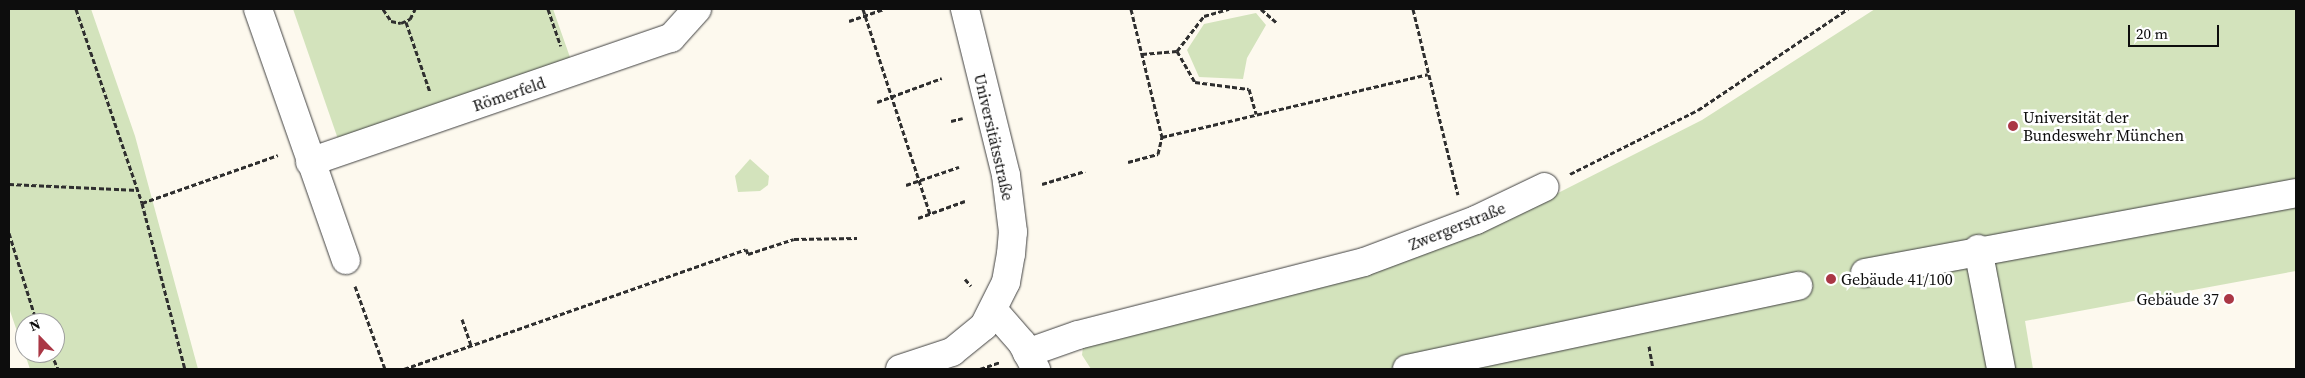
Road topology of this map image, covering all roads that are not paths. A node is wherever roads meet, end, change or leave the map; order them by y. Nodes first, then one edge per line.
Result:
1 (258, 9) edge
2 (697, 9) edge
3 (965, 9) edge
4 (307, 154) junction
5 (1545, 187) road end
6 (2296, 193) edge
7 (1978, 249) junction
8 (346, 260) road end
9 (1865, 273) dead end
10 (1798, 286) dead end
11 (995, 312) junction
12 (1032, 361) edge
13 (900, 369) edge
14 (1407, 369) edge
15 (2001, 369) edge

1 - 4 street
2 - 4 street, Römerfeld
3 - 11 street, Universitätsstraße
4 - 8 street
5 - 12 street, Zwergerstraße
6 - 7 street
7 - 9 street
7 - 15 street
10 - 14 street
11 - 12 street
11 - 13 street

